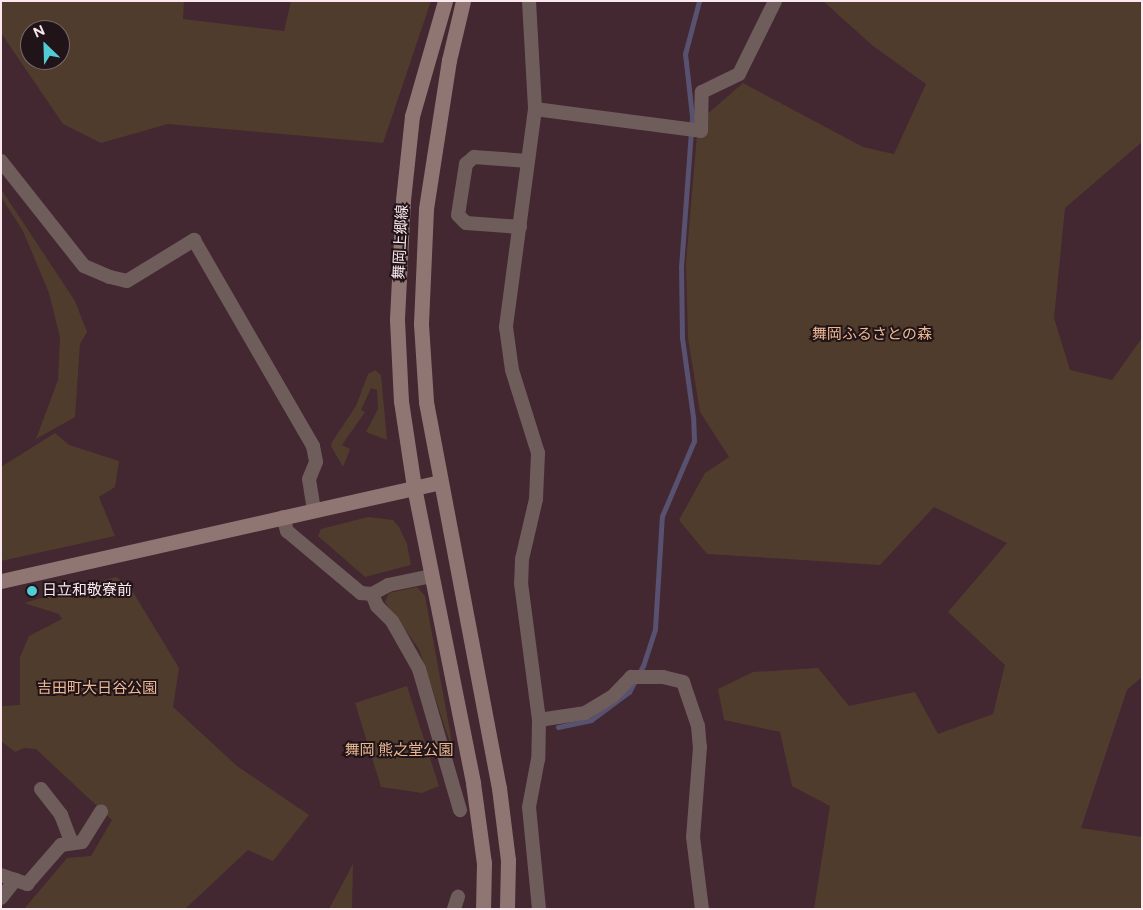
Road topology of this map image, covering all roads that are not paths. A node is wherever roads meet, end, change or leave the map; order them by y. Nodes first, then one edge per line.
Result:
1 (445, 1) edge
2 (463, 1) edge
3 (529, 1) edge
4 (775, 1) edge
5 (535, 109) junction
6 (1, 161) edge
7 (528, 161) junction
8 (520, 227) junction
9 (440, 482) junction
10 (414, 487) junction
11 (314, 509) junction
12 (283, 517) junction
13 (432, 576) junction
14 (1, 581) edge
15 (372, 594) junction
16 (539, 720) junction
17 (41, 789) dead end
18 (460, 810) dead end
19 (101, 811) dead end
20 (72, 843) junction
21 (1, 875) edge
22 (16, 880) junction
23 (1, 898) edge
24 (483, 909) edge
25 (507, 909) edge
26 (539, 909) edge
27 (702, 909) edge

1 - 10 street, 舞岡上郷線
2 - 9 street, 舞岡上郷線
3 - 5 street
4 - 5 street
5 - 7 street
6 - 11 street
7 - 8 street
7 - 8 street
8 - 16 street
9 - 10 street
9 - 25 street, 舞岡上郷線
10 - 11 street
10 - 13 street, 舞岡上郷線
11 - 12 street
12 - 14 street
12 - 15 street
13 - 15 street
13 - 24 street, 舞岡上郷線
15 - 18 street
16 - 26 street
16 - 27 street
17 - 20 street
19 - 20 street
20 - 22 street
21 - 22 street
22 - 23 street

